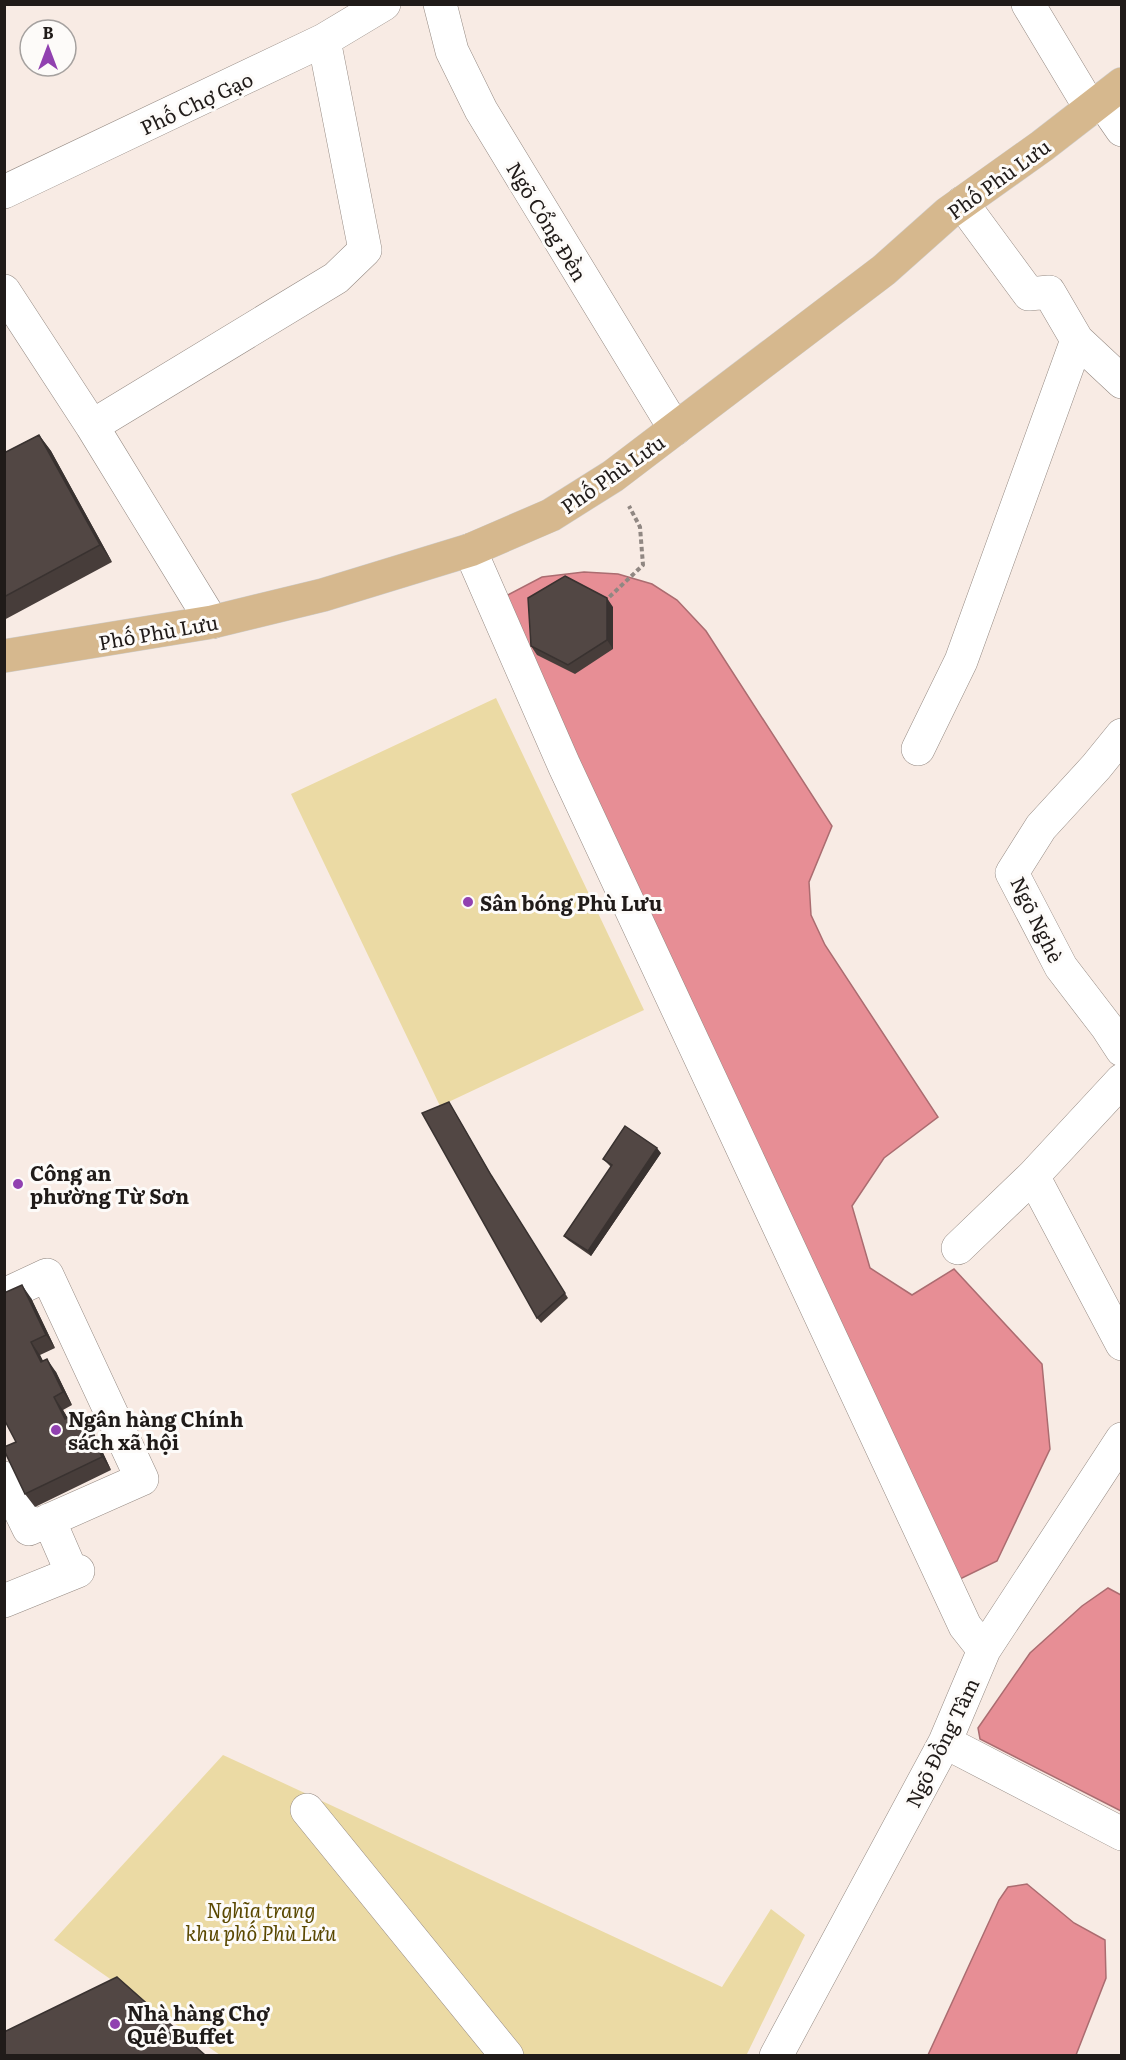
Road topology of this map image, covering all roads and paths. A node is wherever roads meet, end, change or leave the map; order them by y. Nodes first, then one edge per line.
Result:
1 (384, 4) edge
2 (440, 4) edge
3 (1028, 4) edge
4 (324, 40) junction
5 (1105, 98) edge
6 (1122, 130) edge
7 (4, 192) edge
8 (962, 204) junction
9 (4, 291) edge
10 (1077, 340) junction
11 (1122, 382) edge
12 (92, 426) junction
13 (675, 429) junction
14 (613, 476) junction
15 (470, 550) junction
16 (604, 602) edge
17 (212, 622) junction
18 (4, 656) edge
19 (1122, 735) edge
20 (918, 749) dead end
21 (1122, 1050) edge
22 (1122, 1080) edge
23 (1033, 1176) junction
24 (958, 1248) dead end
25 (4, 1295) edge
26 (1122, 1344) edge
27 (1122, 1439) edge
28 (4, 1478) edge
29 (49, 1520) junction
30 (4, 1601) edge
31 (984, 1650) junction
32 (945, 1742) junction
33 (307, 1810) dead end
34 (1122, 1834) edge
35 (507, 2055) edge
36 (776, 2055) edge

1 - 4 street, Phố Chợ Gạo
2 - 13 street, Ngõ Cổng Đền
3 - 5 street
4 - 7 street, Phố Chợ Gạo
4 - 12 street
5 - 6 street
5 - 8 main road, Phố Phù Lưu
8 - 10 street
8 - 13 main road, Phố Phù Lưu
9 - 12 street
10 - 11 street
10 - 20 street
12 - 17 street
13 - 14 main road, Phố Phù Lưu
14 - 15 main road, Phố Phù Lưu
14 - 16 path
15 - 17 main road, Phố Phù Lưu
15 - 31 street
17 - 18 main road, Phố Phù Lưu
19 - 21 street, Ngõ Nghè
22 - 23 street
23 - 24 street
23 - 26 street
25 - 29 street
27 - 31 street, Ngõ Đồng Tâm
28 - 29 street
29 - 30 street
31 - 32 street, Ngõ Đồng Tâm
32 - 34 street
32 - 36 street, Ngõ Đồng Tâm
33 - 35 street

